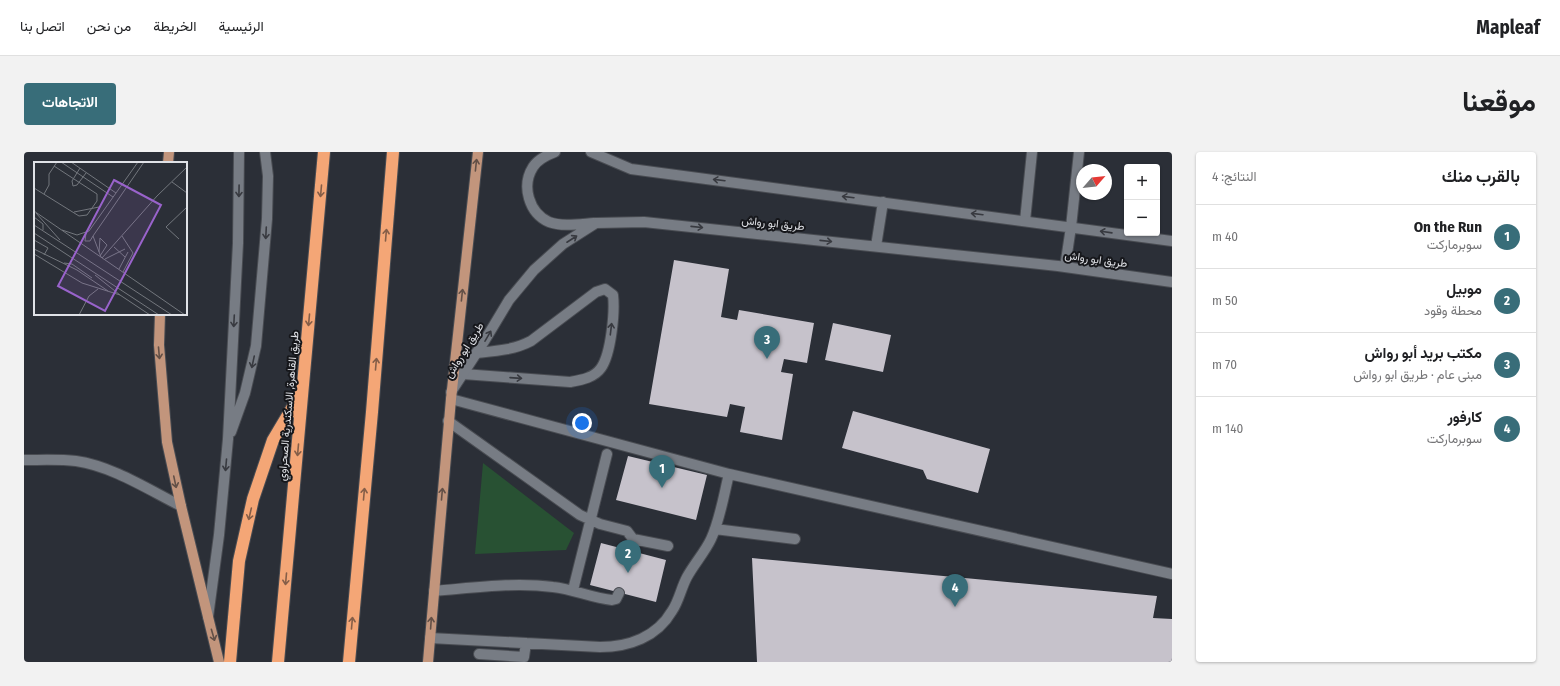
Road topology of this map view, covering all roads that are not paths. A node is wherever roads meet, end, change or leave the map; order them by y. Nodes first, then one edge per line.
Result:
1 (169, 152) edge
2 (239, 152) edge
3 (265, 152) edge
4 (324, 152) edge
5 (393, 152) edge
6 (478, 152) edge
7 (555, 152) edge
8 (587, 152) edge
9 (592, 152) edge
10 (1032, 152) edge
11 (1078, 152) edge
12 (168, 162) edge
13 (883, 202) junction
14 (1025, 221) junction
15 (596, 223) junction
16 (1070, 227) junction
17 (1172, 241) edge
18 (876, 246) junction
19 (1065, 267) junction
20 (1172, 282) edge
21 (160, 315) edge
22 (476, 353) junction
23 (463, 374) junction
24 (303, 388) junction
25 (451, 395) junction
26 (448, 421) junction
27 (228, 438) junction
28 (607, 454) dead end
29 (24, 460) edge
30 (729, 474) junction
31 (181, 506) junction
32 (590, 520) junction
33 (715, 529) junction
34 (633, 538) junction
35 (795, 539) dead end
36 (668, 546) dead end
37 (631, 551) dead end
38 (1172, 574) edge
39 (573, 590) junction
40 (434, 591) junction
41 (619, 593) dead end
42 (208, 618) junction
43 (430, 638) junction
44 (526, 643) junction
45 (479, 654) dead end
46 (219, 662) edge
47 (230, 662) edge
48 (278, 662) edge
49 (349, 662) edge
50 (428, 662) edge

1 - 12 main road
2 -> 27 main road
3 -> 27 main road
4 -> 24 highway, طريق القاهرة, الاسكندرية الصحراوي
49 -> 5 highway
25 -> 6 main road
7 - 15 main road
8 - 9 main road
13 -> 9 main road
10 - 14 main road
11 - 16 main road
14 -> 13 main road
13 - 18 main road
14 - 16 main road
15 -> 18 main road, طريق ابو رواش
22 -> 15 main road, طريق ابو رواش
17 -> 16 main road
16 - 19 main road
18 - 19 main road, طريق ابو رواش
19 - 20 main road, طريق ابو رواش
21 -> 31 main road
22 - 23 main road, طريق ابو رواش
23 -> 22 main road
23 - 25 main road, طريق ابو رواش
24 -> 47 highway
24 -> 48 highway, طريق القاهرة, الاسكندرية الصحراوي
25 - 26 main road
25 - 30 main road
26 - 32 main road
40 -> 26 main road
27 -> 42 main road
28 - 32 main road
29 - 31 main road
30 - 33 main road
30 - 38 main road
31 - 42 main road
32 - 34 main road
32 - 39 main road
33 - 35 main road
33 - 44 main road
34 - 36 main road
34 - 37 main road
39 - 40 main road
39 - 41 main road
43 -> 40 main road
42 -> 46 main road
43 - 44 main road
43 - 50 main road
44 - 45 main road

